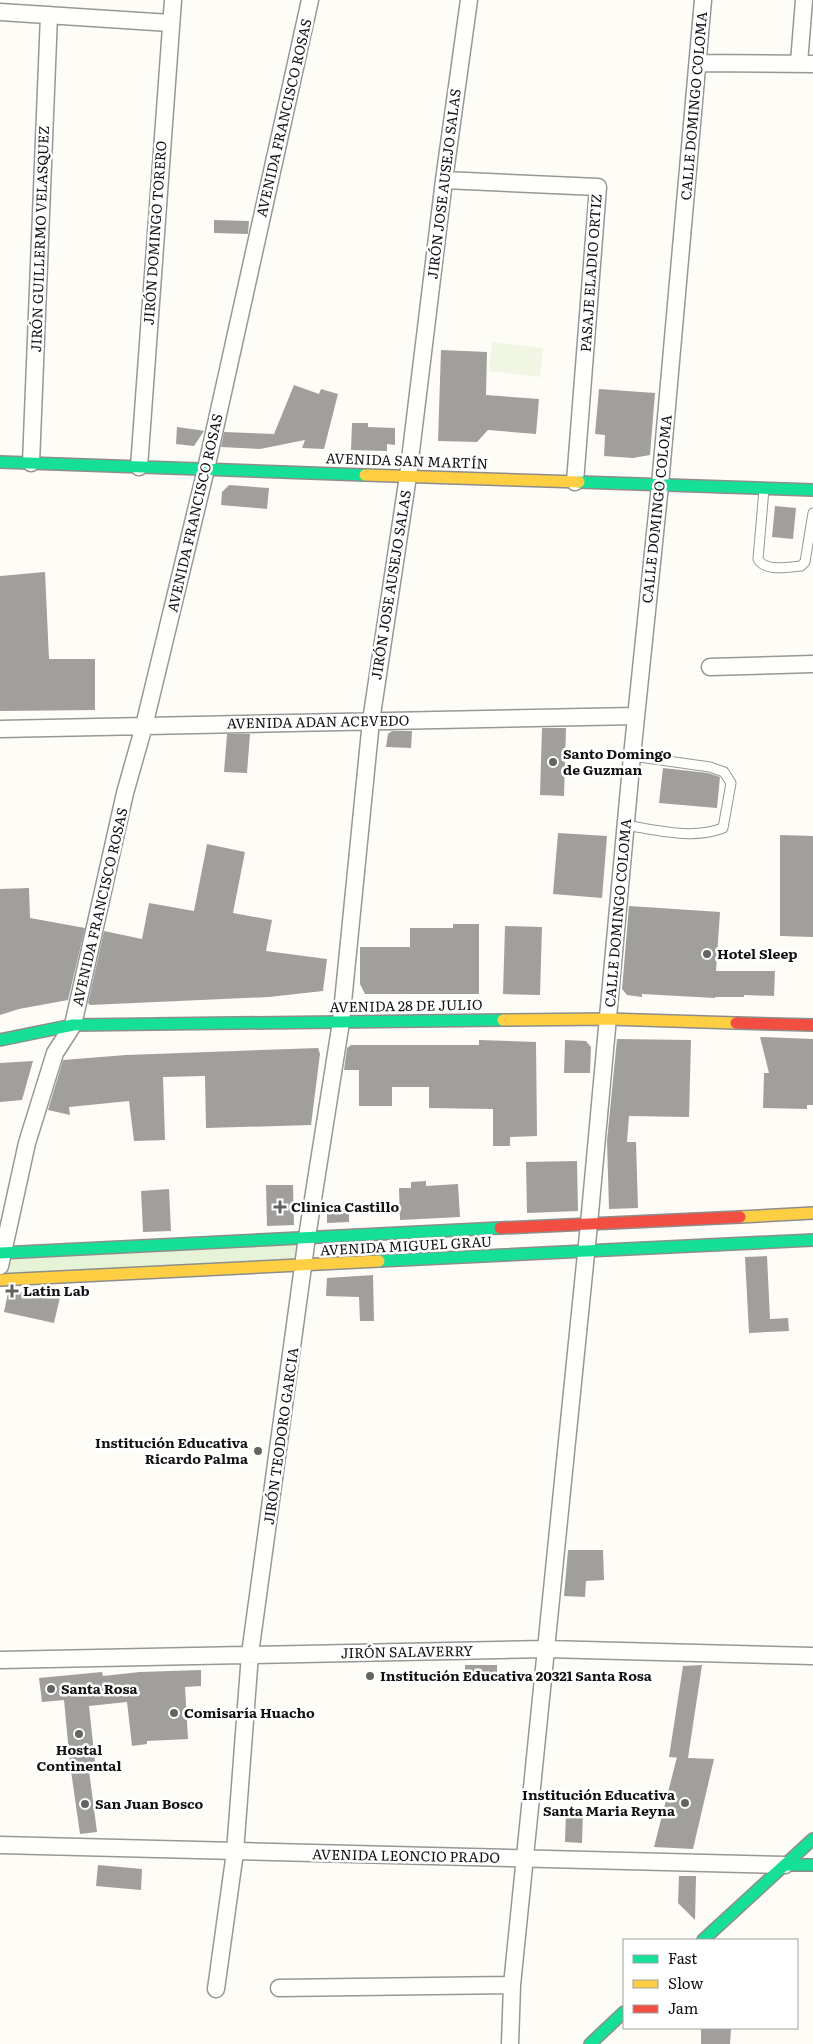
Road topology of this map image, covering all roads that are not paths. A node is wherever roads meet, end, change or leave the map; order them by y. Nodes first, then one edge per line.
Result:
1 (173, 0) edge
2 (310, 0) edge
3 (468, 0) edge
4 (703, 0) edge
5 (804, 0) edge
6 (0, 12) edge
7 (49, 15) junction
8 (170, 23) junction
9 (698, 63) junction
10 (806, 64) edge
11 (444, 180) junction
12 (0, 462) edge
13 (30, 463) junction
14 (139, 466) junction
15 (206, 469) junction
16 (408, 476) junction
17 (575, 482) junction
18 (660, 485) junction
19 (764, 489) junction
20 (813, 490) edge
21 (813, 513) edge
22 (813, 664) edge
23 (710, 667) dead end
24 (636, 716) junction
25 (371, 721) junction
26 (144, 726) junction
27 (0, 729) edge
28 (632, 756) junction
29 (625, 825) junction
30 (608, 1019) junction
31 (341, 1022) junction
32 (73, 1024) junction
33 (813, 1025) edge
34 (0, 1040) edge
35 (813, 1213) edge
36 (589, 1224) junction
37 (307, 1237) junction
38 (813, 1240) edge
39 (586, 1252) junction
40 (1, 1257) edge
41 (304, 1265) junction
42 (0, 1280) edge
43 (546, 1650) junction
44 (250, 1654) junction
45 (813, 1656) edge
46 (0, 1660) edge
47 (813, 1839) edge
48 (0, 1845) edge
49 (235, 1852) junction
50 (525, 1859) junction
51 (785, 1865) junction
52 (813, 1865) edge
53 (704, 1939) edge
54 (512, 1985) junction
55 (216, 1988) dead end
56 (279, 1988) dead end
57 (623, 2013) edge
58 (510, 2044) edge
59 (590, 2044) edge

1 - 8 street, JIRÓN DOMINGO TORERO
2 - 15 street, AVENIDA FRANCISCO ROSAS
3 - 11 street, JIRÓN JOSE AUSEJO SALAS
4 - 9 street, CALLE DOMINGO COLOMA
5 - 10 street
6 - 7 street
7 - 8 street
7 - 13 street, JIRÓN GUILLERMO VELASQUEZ
8 - 14 street, JIRÓN DOMINGO TORERO
9 - 10 street
9 - 18 street, CALLE DOMINGO COLOMA
11 - 16 street, JIRÓN JOSE AUSEJO SALAS
11 - 17 street, PASAJE ELADIO ORTIZ
12 - 13 street, AVENIDA SAN MARTÍN
13 - 14 street, AVENIDA SAN MARTÍN
14 - 15 street, AVENIDA SAN MARTÍN
15 - 16 street, AVENIDA SAN MARTÍN
15 - 26 street, AVENIDA FRANCISCO ROSAS
16 - 17 street, AVENIDA SAN MARTÍN
16 - 25 street, JIRÓN JOSE AUSEJO SALAS
17 - 18 street, AVENIDA SAN MARTÍN
18 - 19 street, AVENIDA SAN MARTÍN
18 - 24 street, CALLE DOMINGO COLOMA
19 - 20 street, AVENIDA SAN MARTÍN
19 - 21 lane
22 - 23 street
24 - 25 street, AVENIDA ADAN ACEVEDO
24 - 28 street, CALLE DOMINGO COLOMA
25 - 26 street, AVENIDA ADAN ACEVEDO
25 - 31 street, JIRÓN JOSE AUSEJO SALAS
26 - 27 street, AVENIDA ADAN ACEVEDO
26 - 32 street, AVENIDA FRANCISCO ROSAS
28 - 29 street, CALLE DOMINGO COLOMA
28 - 29 lane
29 - 30 street, CALLE DOMINGO COLOMA
30 - 31 street, AVENIDA 28 DE JULIO
30 - 33 street, AVENIDA 28 DE JULIO
30 - 36 street, CALLE DOMINGO COLOMA
31 - 32 street, AVENIDA 28 DE JULIO
31 - 37 street, JIRÓN TEODORO GARCIA
32 - 34 street, AVENIDA 28 DE JULIO
32 - 40 street, AVENIDA FRANCISCO ROSAS
35 - 36 street, AVENIDA MIGUEL GRAU
36 - 37 street, AVENIDA MIGUEL GRAU
36 - 39 street, CALLE DOMINGO COLOMA
37 - 40 street, AVENIDA MIGUEL GRAU
37 - 41 street, JIRÓN TEODORO GARCIA
38 - 39 street, AVENIDA MIGUEL GRAU
39 - 41 street, AVENIDA MIGUEL GRAU
39 - 43 street, CALLE DOMINGO COLOMA
41 - 42 street, AVENIDA MIGUEL GRAU
41 - 44 street, JIRÓN TEODORO GARCIA
43 - 44 street, JIRÓN SALAVERRY
43 - 45 street, JIRÓN SALAVERRY
43 - 50 street, CALLE DOMINGO COLOMA
44 - 46 street, JIRÓN SALAVERRY
44 - 49 street, JIRÓN TEODORO GARCIA
47 - 51 street
48 - 49 street, AVENIDA LEONCIO PRADO
49 - 50 street, AVENIDA LEONCIO PRADO
49 - 55 street, JIRÓN TEODORO GARCIA
50 - 51 street, AVENIDA LEONCIO PRADO
50 - 54 street, CALLE DOMINGO COLOMA
51 - 52 street, AVENIDA LEONCIO PRADO
51 - 53 street
54 - 56 street
54 - 58 street, CALLE DOMINGO COLOMA
57 - 59 street

